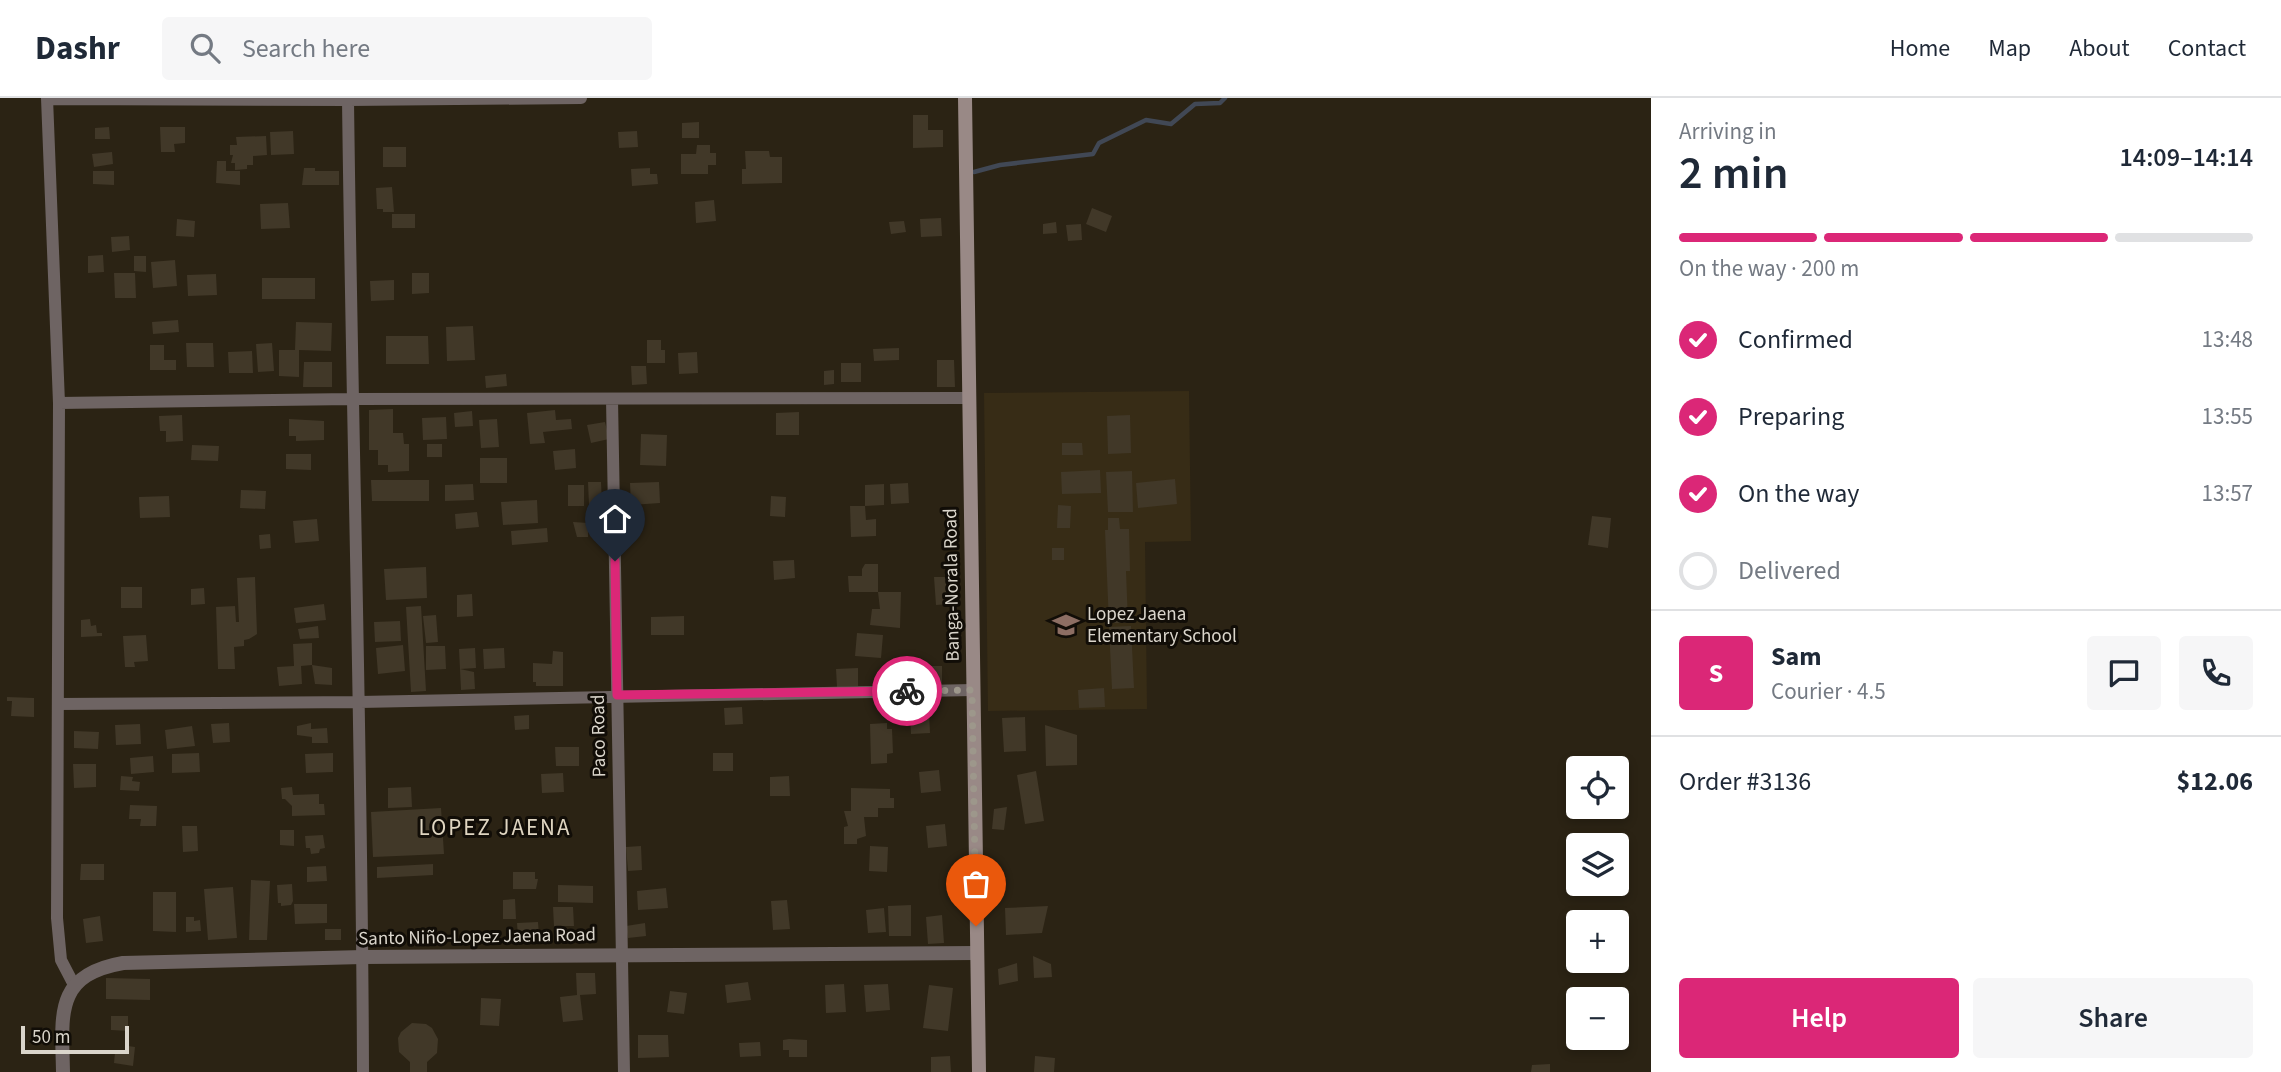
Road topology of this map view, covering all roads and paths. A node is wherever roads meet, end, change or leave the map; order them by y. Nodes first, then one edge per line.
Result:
1 (581, 98) edge
2 (965, 98) edge
3 (47, 99) edge
4 (348, 100) junction
5 (969, 398) junction
6 (352, 399) junction
7 (612, 399) junction
8 (59, 402) junction
9 (972, 690) junction
10 (617, 695) junction
11 (360, 702) junction
12 (58, 704) junction
13 (976, 953) junction
14 (622, 955) junction
15 (363, 957) junction
16 (74, 985) junction
17 (63, 1072) edge
18 (363, 1072) edge
19 (624, 1072) edge
20 (979, 1072) edge

1 - 4 street
2 - 5 main road, Banga-Norala Road
3 - 4 street
3 - 8 street
4 - 6 street
5 - 7 street
5 - 9 main road, Banga-Norala Road
6 - 7 street
6 - 8 street
6 - 11 street
7 - 10 street, Paco Road
8 - 12 street
9 - 10 street
9 - 13 main road, Banga-Norala Road
10 - 11 street
10 - 14 street, Paco Road
11 - 12 street
11 - 15 street
12 - 16 street
13 - 14 street, Santo Niño-Lopez Jaena Road
13 - 20 main road, Banga-Norala Road
14 - 15 street, Santo Niño-Lopez Jaena Road
14 - 19 street, Paco Road
15 - 16 street, Santo Niño-Lopez Jaena Road
15 - 18 street
16 - 17 street

